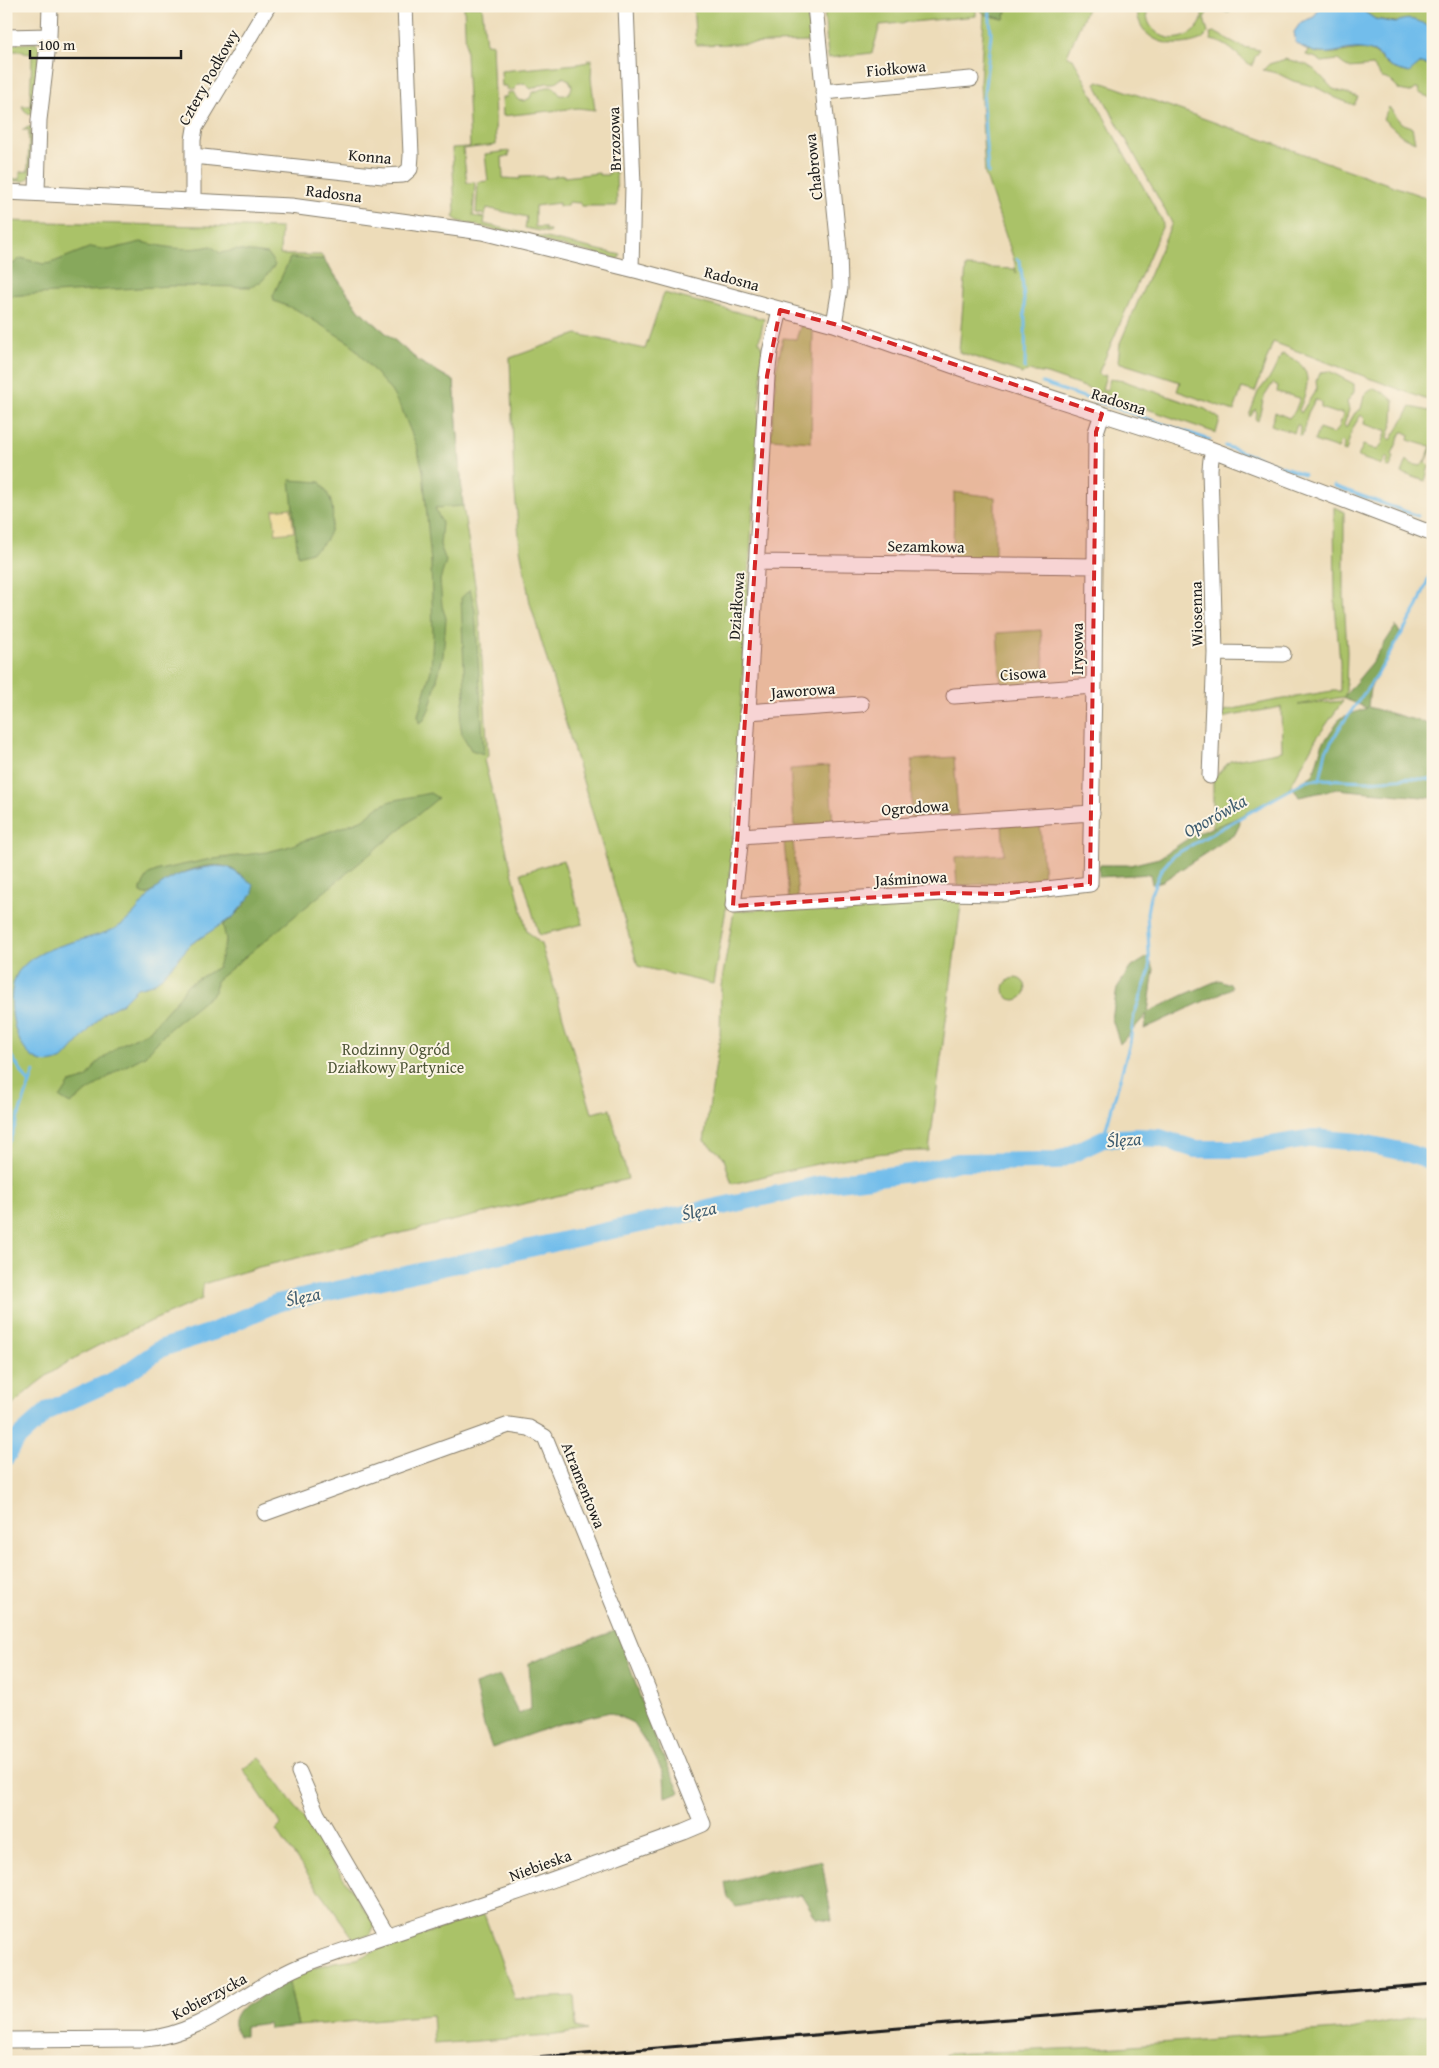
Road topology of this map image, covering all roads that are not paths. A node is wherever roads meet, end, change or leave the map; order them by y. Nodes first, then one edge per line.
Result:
1 (50, 6) edge
2 (268, 6) edge
3 (405, 6) edge
4 (626, 6) edge
5 (815, 6) edge
6 (49, 36) junction
7 (6, 37) edge
8 (971, 79) dead end
9 (823, 92) junction
10 (193, 156) junction
11 (6, 192) edge
12 (37, 192) junction
13 (193, 200) junction
14 (631, 269) junction
15 (780, 310) junction
16 (834, 324) junction
17 (1102, 414) junction
18 (1214, 451) junction
19 (1426, 532) edge
20 (756, 562) junction
21 (1095, 566) junction
22 (1215, 653) junction
23 (1283, 654) dead end
24 (1094, 686) junction
25 (954, 696) dead end
26 (861, 704) dead end
27 (747, 712) junction
28 (1210, 776) dead end
29 (1092, 813) junction
30 (741, 836) junction
31 (1090, 884) joint
32 (733, 906) joint
33 (265, 1513) dead end
34 (299, 1772) dead end
35 (703, 1824) joint
36 (388, 1936) junction
37 (6, 2040) edge

1 - 6 street
2 - 10 street, Cztery Podkowy
3 - 10 street, Konna
4 - 14 street, Brzozowa
5 - 9 street, Chabrowa
6 - 7 street
6 - 12 street
8 - 9 street, Fiołkowa
9 - 16 street, Chabrowa
10 - 13 street, Cztery Podkowy
11 - 12 street, Radosna
12 - 13 street, Radosna
13 - 14 street, Radosna
14 - 15 street, Radosna
15 - 16 street, Radosna
15 - 20 street, Działkowa
16 - 17 street, Radosna
17 - 18 street, Radosna
17 - 21 street, Irysowa
18 - 19 street, Radosna
18 - 22 street, Wiosenna
20 - 21 street, Sezamkowa
20 - 27 street, Działkowa
21 - 24 street, Irysowa
22 - 23 street
22 - 28 street, Wiosenna
24 - 25 street, Cisowa
24 - 29 street, Irysowa
26 - 27 street, Jaworowa
27 - 30 street, Działkowa
29 - 30 street, Ogrodowa
29 - 31 street, Irysowa
30 - 32 street, Działkowa
31 - 32 street, Jaśminowa
33 - 35 street, Atramentowa
34 - 36 street
35 - 36 street, Niebieska
36 - 37 street, Kobierzycka

